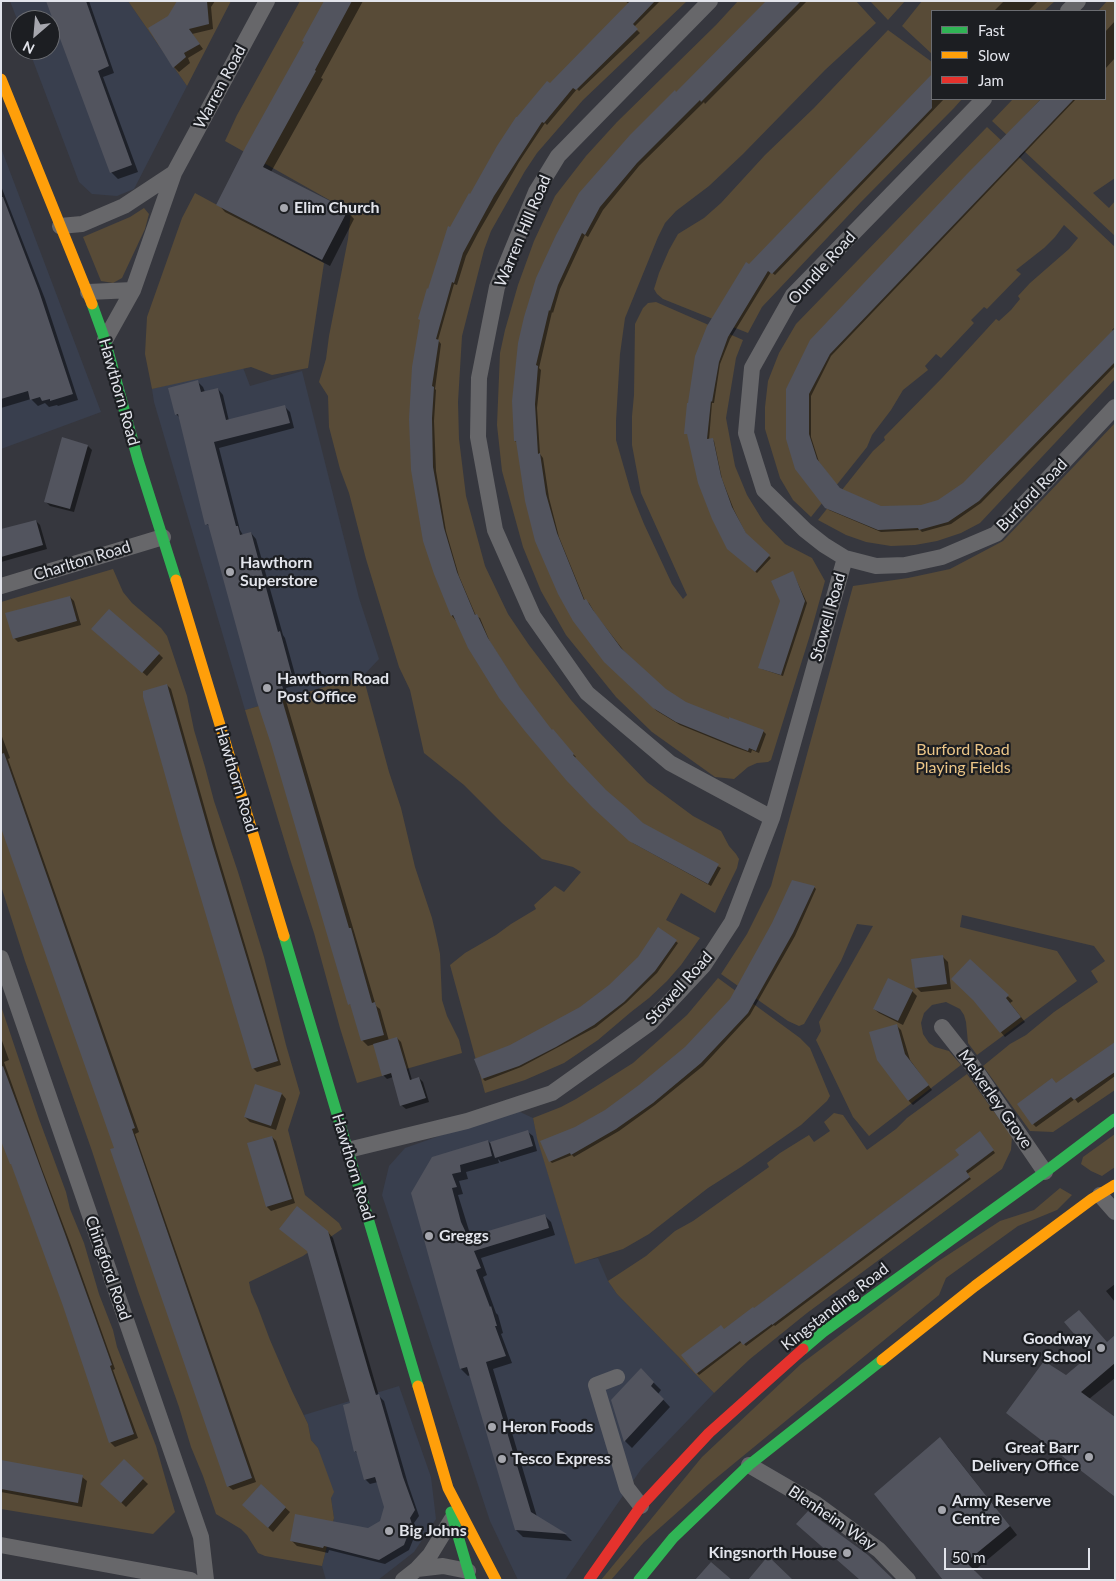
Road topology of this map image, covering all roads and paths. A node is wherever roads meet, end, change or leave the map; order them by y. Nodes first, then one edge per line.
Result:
1 (267, 1) edge
2 (710, 1) edge
3 (1078, 1) edge
4 (1069, 10) edge
5 (1, 78) edge
6 (983, 100) edge
7 (174, 173) junction
8 (60, 226) junction
9 (133, 290) junction
10 (88, 292) junction
11 (105, 340) junction
12 (1115, 408) edge
13 (163, 537) junction
14 (845, 558) junction
15 (1, 586) edge
16 (772, 818) junction
17 (1, 958) edge
18 (942, 1027) dead end
19 (1115, 1119) edge
20 (348, 1150) junction
21 (1045, 1172) junction
22 (1115, 1184) edge
23 (1100, 1195) junction
24 (1115, 1212) edge
25 (617, 1378) dead end
26 (749, 1464) junction
27 (641, 1506) junction
28 (458, 1519) junction
29 (1, 1545) edge
30 (417, 1569) junction
31 (469, 1575) edge
32 (191, 1580) edge
33 (206, 1580) edge
34 (403, 1580) edge
35 (496, 1580) edge
36 (589, 1580) edge
37 (639, 1580) edge
38 (908, 1580) edge

1 - 7 street, Warren Road
2 - 16 street, Warren Hill Road
3 - 4 street
5 - 8 street, Hawthorn Road
6 - 14 street, Oundle Road
7 - 8 street, Warren Road
7 - 9 street, Warren Road
8 - 10 street, Hawthorn Road
9 - 10 street
9 - 11 street, Warren Road
10 - 11 street, Hawthorn Road
11 - 13 street, Hawthorn Road
12 - 14 street, Burford Road
13 - 15 street, Charlton Road
13 - 20 street, Hawthorn Road
14 - 16 street, Stowell Road
16 - 20 street, Stowell Road
17 - 33 street, Chingford Road
18 - 21 street, Melverley Grove
19 - 21 street, Kingstanding Road
20 - 28 street, Hawthorn Road
21 - 27 street, Kingstanding Road
22 - 23 street
23 - 24 street
23 - 26 street
25 - 27 street
26 - 37 street
26 - 38 street, Blenheim Way
27 - 36 street, Kingstanding Road
28 - 30 street
28 - 31 street, Hawthorn Road
28 - 35 street, Hawthorn Road
29 - 32 street
30 - 31 street
30 - 34 street

